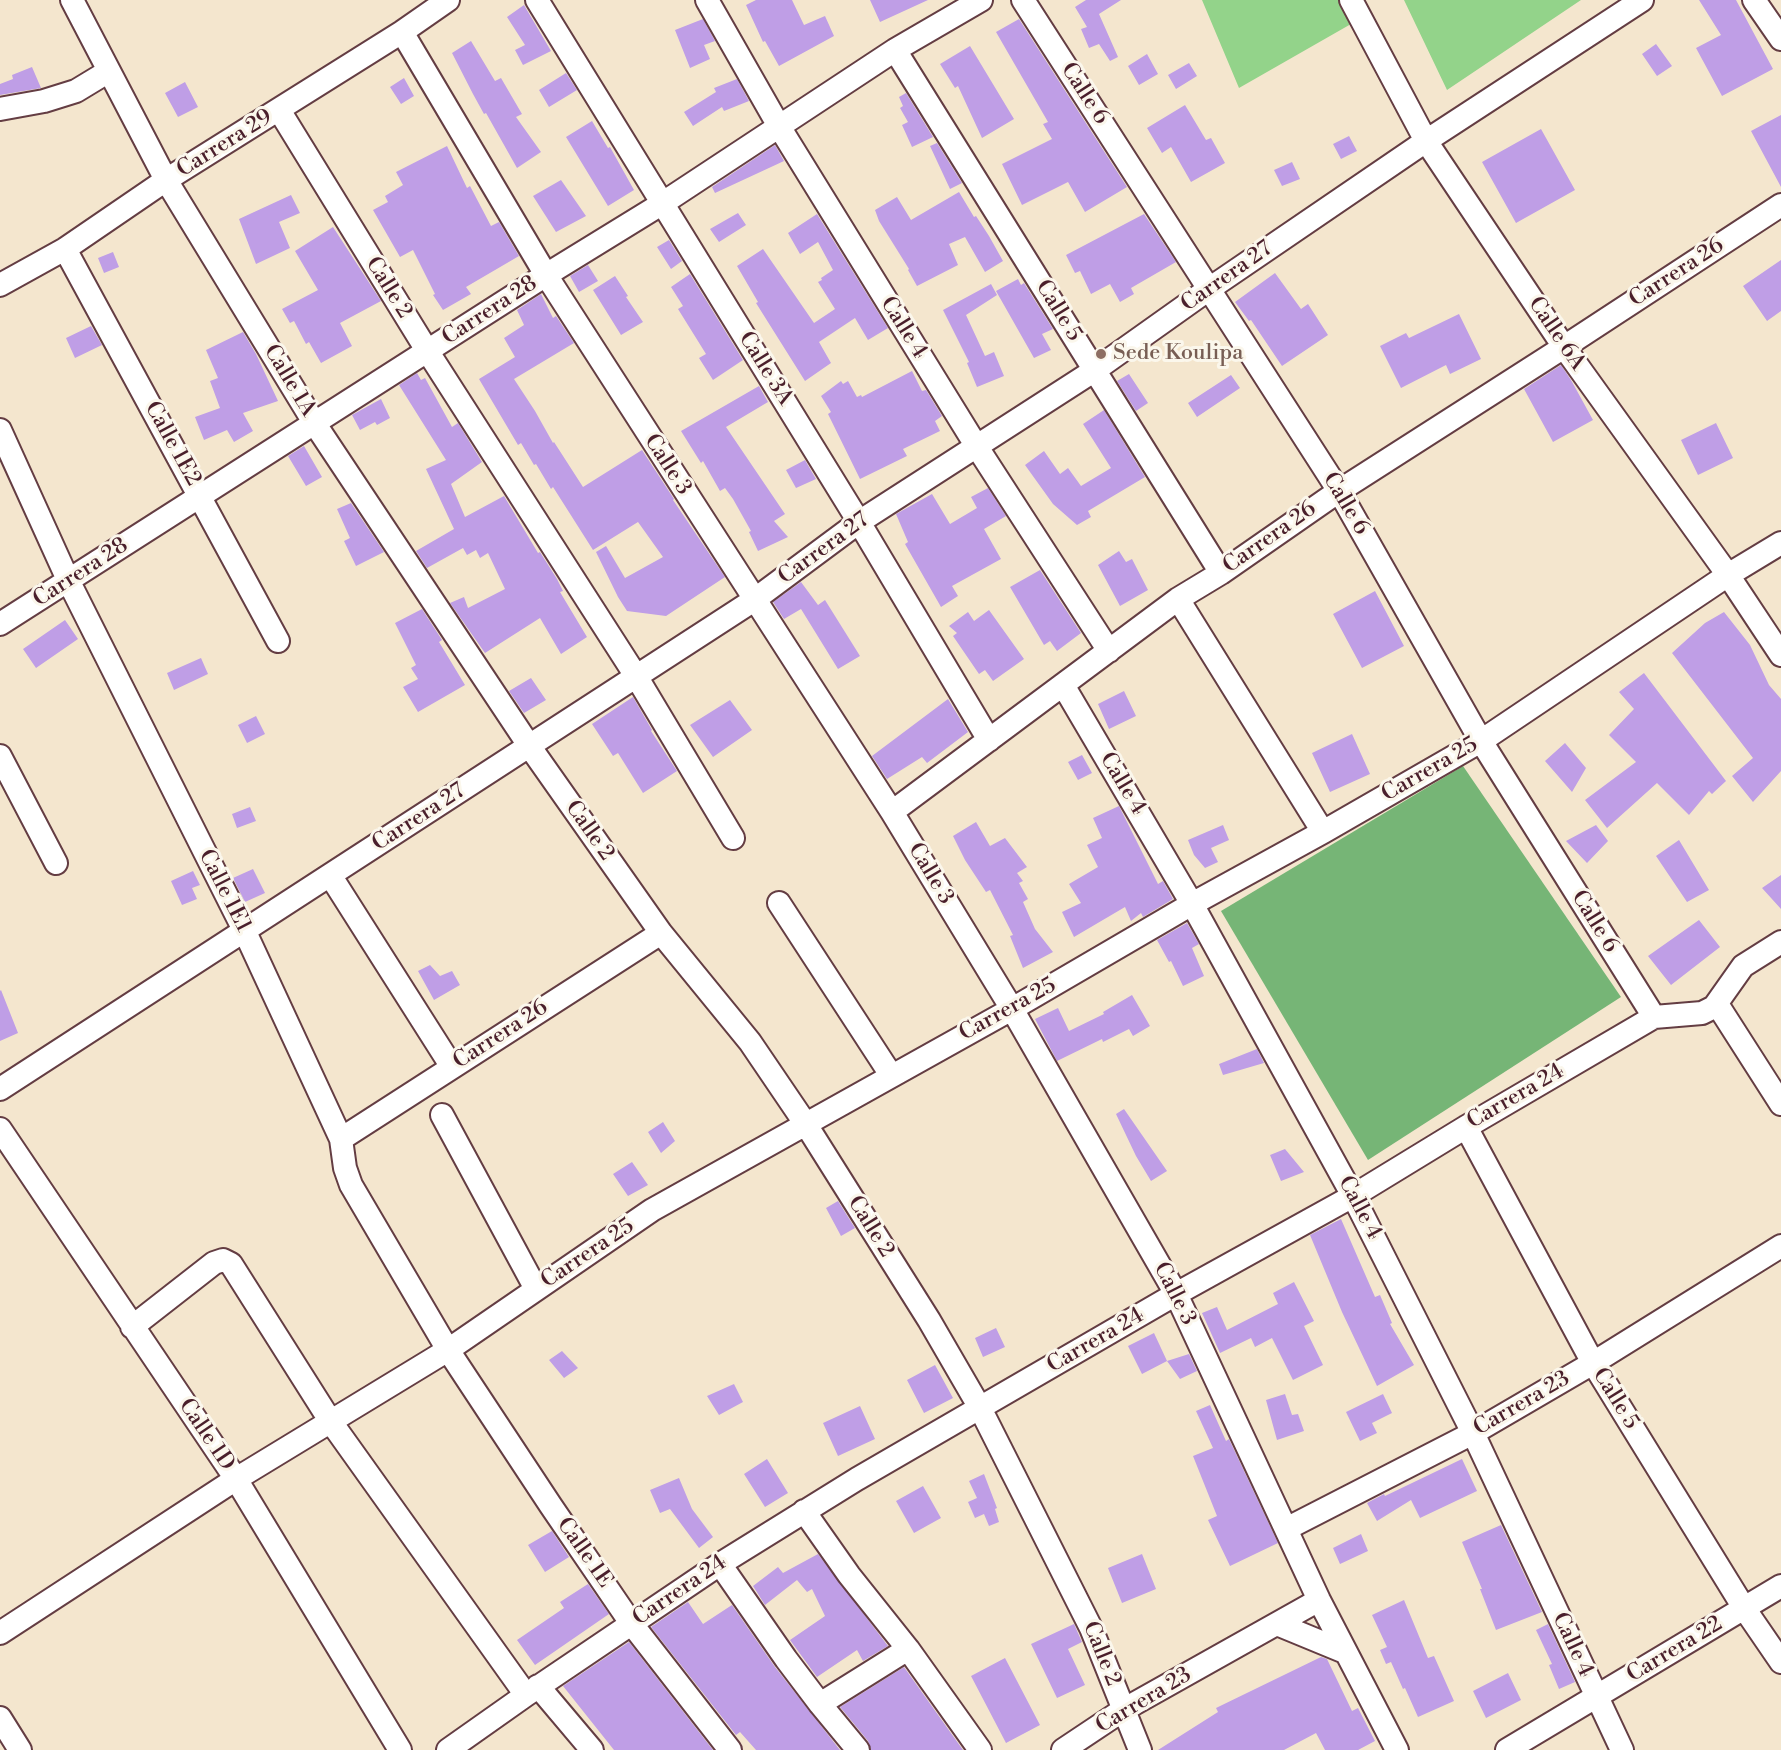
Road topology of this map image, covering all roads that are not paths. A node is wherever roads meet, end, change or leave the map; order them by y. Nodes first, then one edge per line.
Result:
1 (72, 0) edge
2 (448, 0) edge
3 (537, 0) edge
4 (707, 0) edge
5 (981, 0) edge
6 (1023, 0) edge
7 (1351, 0) edge
8 (1642, 0) edge
9 (1754, 0) edge
10 (402, 32) junction
11 (1781, 39) edge
12 (895, 50) junction
13 (109, 71) junction
14 (0, 109) edge
15 (279, 110) junction
16 (780, 128) junction
17 (1426, 141) junction
18 (166, 180) junction
19 (663, 203) junction
20 (1781, 205) edge
21 (65, 249) junction
22 (546, 275) junction
23 (0, 285) edge
24 (1209, 289) junction
25 (1564, 347) junction
26 (428, 352) junction
27 (1095, 370) junction
28 (315, 424) junction
29 (1, 437) edge
30 (977, 447) junction
31 (1339, 491) junction
32 (201, 496) junction
33 (859, 522) junction
34 (1781, 543) edge
35 (1221, 573) junction
36 (1728, 575) junction
37 (69, 582) junction
38 (1178, 599) junction
39 (754, 600) junction
40 (0, 624) edge
41 (278, 641) dead end
42 (1109, 651) junction
43 (1781, 655) edge
44 (636, 676) junction
45 (1063, 685) junction
46 (988, 740) junction
47 (1481, 741) junction
48 (530, 747) junction
49 (0, 756) edge
50 (892, 812) junction
51 (1323, 832) junction
52 (733, 838) dead end
53 (56, 863) dead end
54 (330, 875) junction
55 (779, 903) dead end
56 (1192, 904) junction
57 (244, 932) junction
58 (661, 933) junction
59 (1781, 942) edge
60 (1717, 1004) junction
61 (1012, 1008) junction
62 (1654, 1017) junction
63 (452, 1067) junction
64 (891, 1075) junction
65 (0, 1089) edge
66 (1781, 1104) edge
67 (442, 1115) dead end
68 (805, 1123) junction
69 (1466, 1127) junction
70 (0, 1129) edge
71 (341, 1139) junction
72 (1353, 1196) junction
73 (1781, 1246) edge
74 (536, 1289) junction
75 (1176, 1294) junction
76 (132, 1327) junction
77 (448, 1350) junction
78 (1593, 1364) junction
79 (980, 1408) junction
80 (330, 1422) junction
81 (1473, 1433) junction
82 (236, 1479) junction
83 (804, 1511) junction
84 (1286, 1529) junction
85 (720, 1564) junction
86 (1781, 1586) edge
87 (1319, 1600) junction
88 (1744, 1608) junction
89 (632, 1623) junction
90 (1277, 1624) junction
91 (0, 1634) edge
92 (908, 1649) junction
93 (1346, 1652) junction
94 (1781, 1662) edge
95 (532, 1690) junction
96 (1596, 1698) junction
97 (820, 1704) junction
98 (1123, 1710) junction
99 (0, 1718) edge
100 (20, 1750) edge
101 (400, 1750) edge
102 (448, 1750) edge
103 (592, 1750) edge
104 (730, 1750) edge
105 (858, 1750) edge
106 (980, 1750) edge
107 (1063, 1750) edge
108 (1140, 1750) edge
109 (1397, 1750) edge
110 (1507, 1750) edge
111 (1622, 1750) edge

1 - 13 street, Calle 1A
2 - 10 street, Carrera 29
3 - 19 street, Calle 3A
4 - 16 street, Calle 4
5 - 12 street, Carrera 28
6 - 24 street, Calle 6
7 - 17 street, Calle 6A
8 - 17 street, Carrera 27
9 - 11 street
10 - 15 street, Carrera 29
10 - 22 street, Calle 3
12 - 16 street, Carrera 28
12 - 27 street, Calle 5
13 - 14 street
13 - 18 street, Calle 1A
15 - 18 street, Carrera 29
15 - 26 street, Calle 2
16 - 19 street, Carrera 28
16 - 30 street, Calle 4
17 - 24 street, Carrera 27
17 - 25 street, Calle 6A
18 - 21 street, Carrera 29
18 - 28 street, Calle 1A
19 - 22 street, Carrera 28
19 - 33 street, Calle 3A
20 - 25 street, Carrera 26
21 - 23 street, Carrera 29
21 - 32 street, Calle 1E2
22 - 26 street, Carrera 28
22 - 39 street, Calle 3
24 - 27 street, Carrera 27
24 - 31 street, Calle 6
25 - 31 street, Carrera 26
25 - 36 street, Calle 6A
26 - 28 street, Carrera 28
26 - 44 street, Calle 2
27 - 30 street, Carrera 27
27 - 35 street, Calle 5
28 - 32 street, Carrera 28
28 - 48 street, Calle 1A
29 - 37 street, Calle 1E1
30 - 33 street, Carrera 27
30 - 42 street, Calle 4
31 - 35 street, Carrera 26
31 - 47 street, Calle 6
32 - 37 street, Carrera 28
32 - 41 street, Calle 1E2
33 - 39 street, Carrera 27
33 - 46 street, Calle 3A
34 - 36 street, Carrera 25
35 - 38 street, Carrera 26
36 - 43 street, Calle 6A
36 - 47 street, Carrera 25
37 - 40 street, Carrera 28
37 - 57 street, Calle 1E1
38 - 42 street, Carrera 26
38 - 51 street
39 - 44 street, Carrera 27
39 - 50 street, Calle 3
42 - 45 street, Carrera 26
44 - 48 street, Carrera 27
44 - 52 street, Calle 2
45 - 46 street, Carrera 26
45 - 56 street, Calle 4
46 - 50 street, Carrera 26
47 - 51 street, Carrera 25
47 - 62 street, Calle 6
48 - 54 street, Carrera 27
48 - 58 street, Calle 2
49 - 53 street
50 - 61 street, Calle 3
51 - 56 street, Carrera 25
54 - 57 street, Carrera 27
54 - 63 street
55 - 64 street
56 - 61 street, Carrera 25
56 - 72 street, Calle 4
57 - 65 street, Carrera 27
57 - 71 street, Calle 1E1
58 - 63 street, Carrera 26
58 - 68 street, Calle 2
59 - 60 street
60 - 62 street, Carrera 24
60 - 66 street
61 - 64 street, Carrera 25
61 - 75 street, Calle 3
62 - 69 street, Carrera 24
63 - 71 street, Carrera 26
64 - 68 street, Carrera 25
67 - 74 street
68 - 74 street, Carrera 25
68 - 79 street, Calle 2
69 - 72 street, Carrera 24
69 - 78 street, Calle 5
70 - 76 street, Calle 1D
71 - 77 street, Calle 1E1
72 - 75 street, Carrera 24
72 - 81 street, Calle 4
73 - 78 street, Carrera 23
74 - 77 street, Carrera 25
75 - 79 street, Carrera 24
75 - 84 street, Calle 3
76 - 80 street
76 - 82 street, Calle 1D
77 - 80 street, Carrera 25
77 - 89 street, Calle 1E
78 - 81 street, Carrera 23
78 - 88 street, Calle 5
79 - 83 street, Carrera 24
79 - 98 street, Calle 2
80 - 82 street, Carrera 25
80 - 95 street
81 - 84 street, Carrera 23
81 - 96 street, Calle 4
82 - 91 street, Carrera 25
82 - 101 street, Calle 1D
83 - 85 street, Carrera 24
83 - 92 street
84 - 87 street, Calle 3
85 - 89 street, Carrera 24
85 - 97 street
86 - 88 street, Carrera 22
87 - 90 street, Carrera 23
87 - 93 street, Calle 3
88 - 94 street, Calle 5
88 - 96 street, Carrera 22
89 - 95 street, Carrera 24
89 - 104 street, Calle 1E
90 - 93 street
90 - 98 street, Carrera 23
92 - 97 street
92 - 106 street
93 - 109 street, Calle 3
95 - 102 street, Carrera 24
95 - 103 street
96 - 110 street, Carrera 22
96 - 111 street, Calle 4
97 - 105 street
98 - 107 street, Carrera 23
98 - 108 street, Calle 2
99 - 100 street

